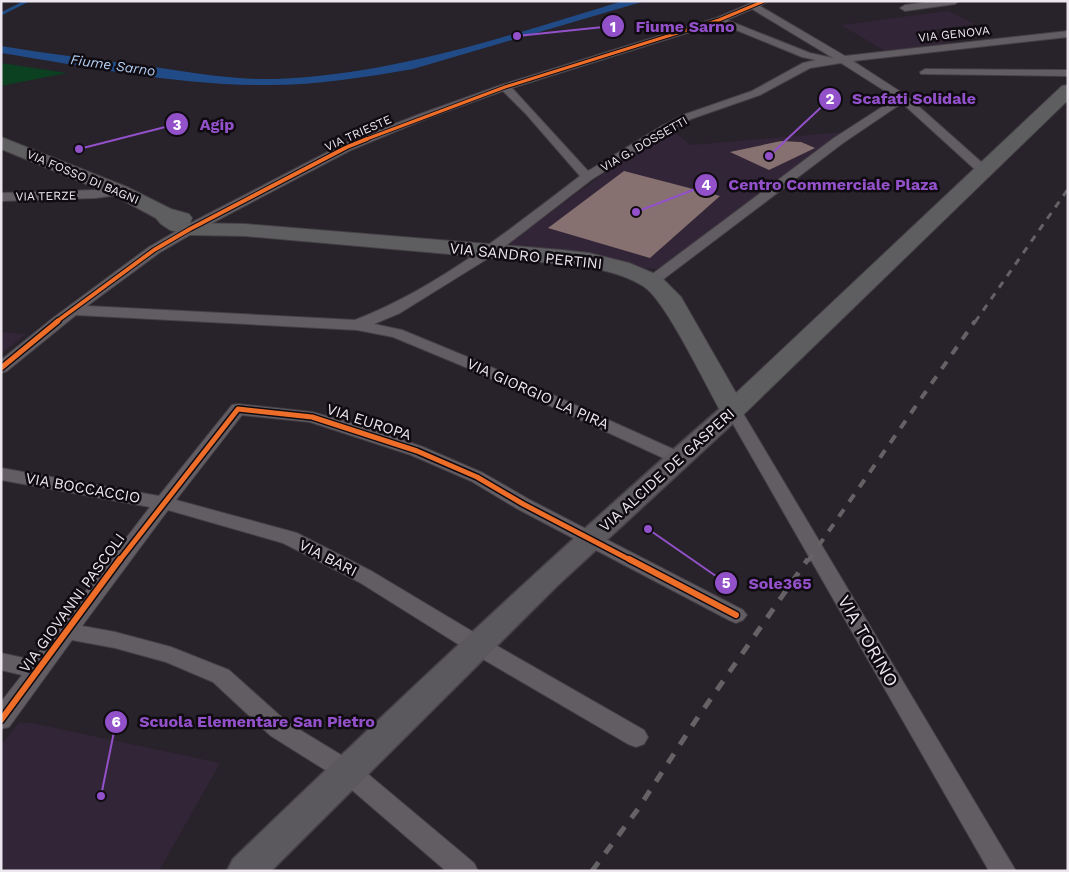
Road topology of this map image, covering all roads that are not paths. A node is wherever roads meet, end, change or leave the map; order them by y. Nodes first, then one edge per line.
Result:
1 (764, 1) edge
2 (955, 1) edge
3 (753, 6) junction
4 (905, 8) dead end
5 (718, 20) junction
6 (1068, 34) edge
7 (960, 46) junction
8 (842, 59) junction
9 (806, 60) junction
10 (925, 72) dead end
11 (981, 72) junction
12 (1068, 74) edge
13 (505, 87) junction
14 (1068, 90) edge
15 (902, 98) junction
16 (1, 142) edge
17 (984, 171) junction
18 (587, 177) junction
19 (120, 191) junction
20 (1, 197) edge
21 (196, 225) junction
22 (490, 251) junction
23 (652, 281) junction
24 (73, 310) junction
25 (395, 310) junction
26 (357, 325) junction
27 (397, 333) junction
28 (1, 368) edge
29 (734, 410) junction
30 (678, 458) junction
31 (1, 474) edge
32 (164, 502) junction
33 (591, 538) junction
34 (736, 615) dead end
35 (66, 631) junction
36 (477, 645) junction
37 (1, 660) edge
38 (38, 670) junction
39 (1, 720) edge
40 (636, 737) dead end
41 (347, 771) junction
42 (246, 871) edge
43 (465, 871) edge
44 (1003, 871) edge

1 - 3 street, VIA TRIESTE
2 - 4 street
3 - 5 street, VIA TRIESTE
3 - 8 street
5 - 9 street
5 - 13 street, VIA TRIESTE
6 - 7 street, VIA GENOVA
7 - 8 street, VIA GENOVA
7 - 11 street
8 - 9 street, VIA G. DOSSETTI
8 - 15 street
9 - 18 street, VIA G. DOSSETTI
10 - 11 street
11 - 12 street
13 - 18 street
13 - 21 street, VIA TRIESTE
14 - 17 main road, VIA ALCIDE DE GASPERI
15 - 17 street
15 - 23 street
16 - 19 main road, VIA FOSSO DI BAGNI
17 - 29 main road, VIA ALCIDE DE GASPERI
18 - 22 street, VIA G. DOSSETTI
19 - 20 street, VIA TERZE
19 - 21 main road, VIA FOSSO DI BAGNI
21 - 22 main road, VIA SANDRO PERTINI
21 - 24 street, VIA TRIESTE
22 - 23 main road, VIA SANDRO PERTINI
22 - 25 street, VIA G. DOSSETTI
23 - 29 main road, VIA SANDRO PERTINI
24 - 26 street, VIA GIORGIO LA PIRA
24 - 28 street, VIA TRIESTE
25 - 26 street, VIA GIORGIO LA PIRA
25 - 27 street
26 - 27 street, VIA GIORGIO LA PIRA
27 - 30 street, VIA GIORGIO LA PIRA
29 - 30 main road, VIA ALCIDE DE GASPERI
29 - 44 street, VIA TORINO
30 - 33 main road, VIA ALCIDE DE GASPERI
31 - 32 street, VIA BOCCACCIO
32 - 33 street, VIA EUROPA
32 - 35 street, VIA GIOVANNI PASCOLI
32 - 36 street, VIA BARI
33 - 34 street
33 - 36 main road, VIA ALCIDE DE GASPERI
35 - 38 street, VIA GIOVANNI PASCOLI
35 - 41 street
36 - 40 street, VIA BARI
36 - 41 main road, VIA ALCIDE DE GASPERI
37 - 38 street
38 - 39 street, VIA GIOVANNI PASCOLI
41 - 42 main road, VIA ALCIDE DE GASPERI
41 - 43 street

